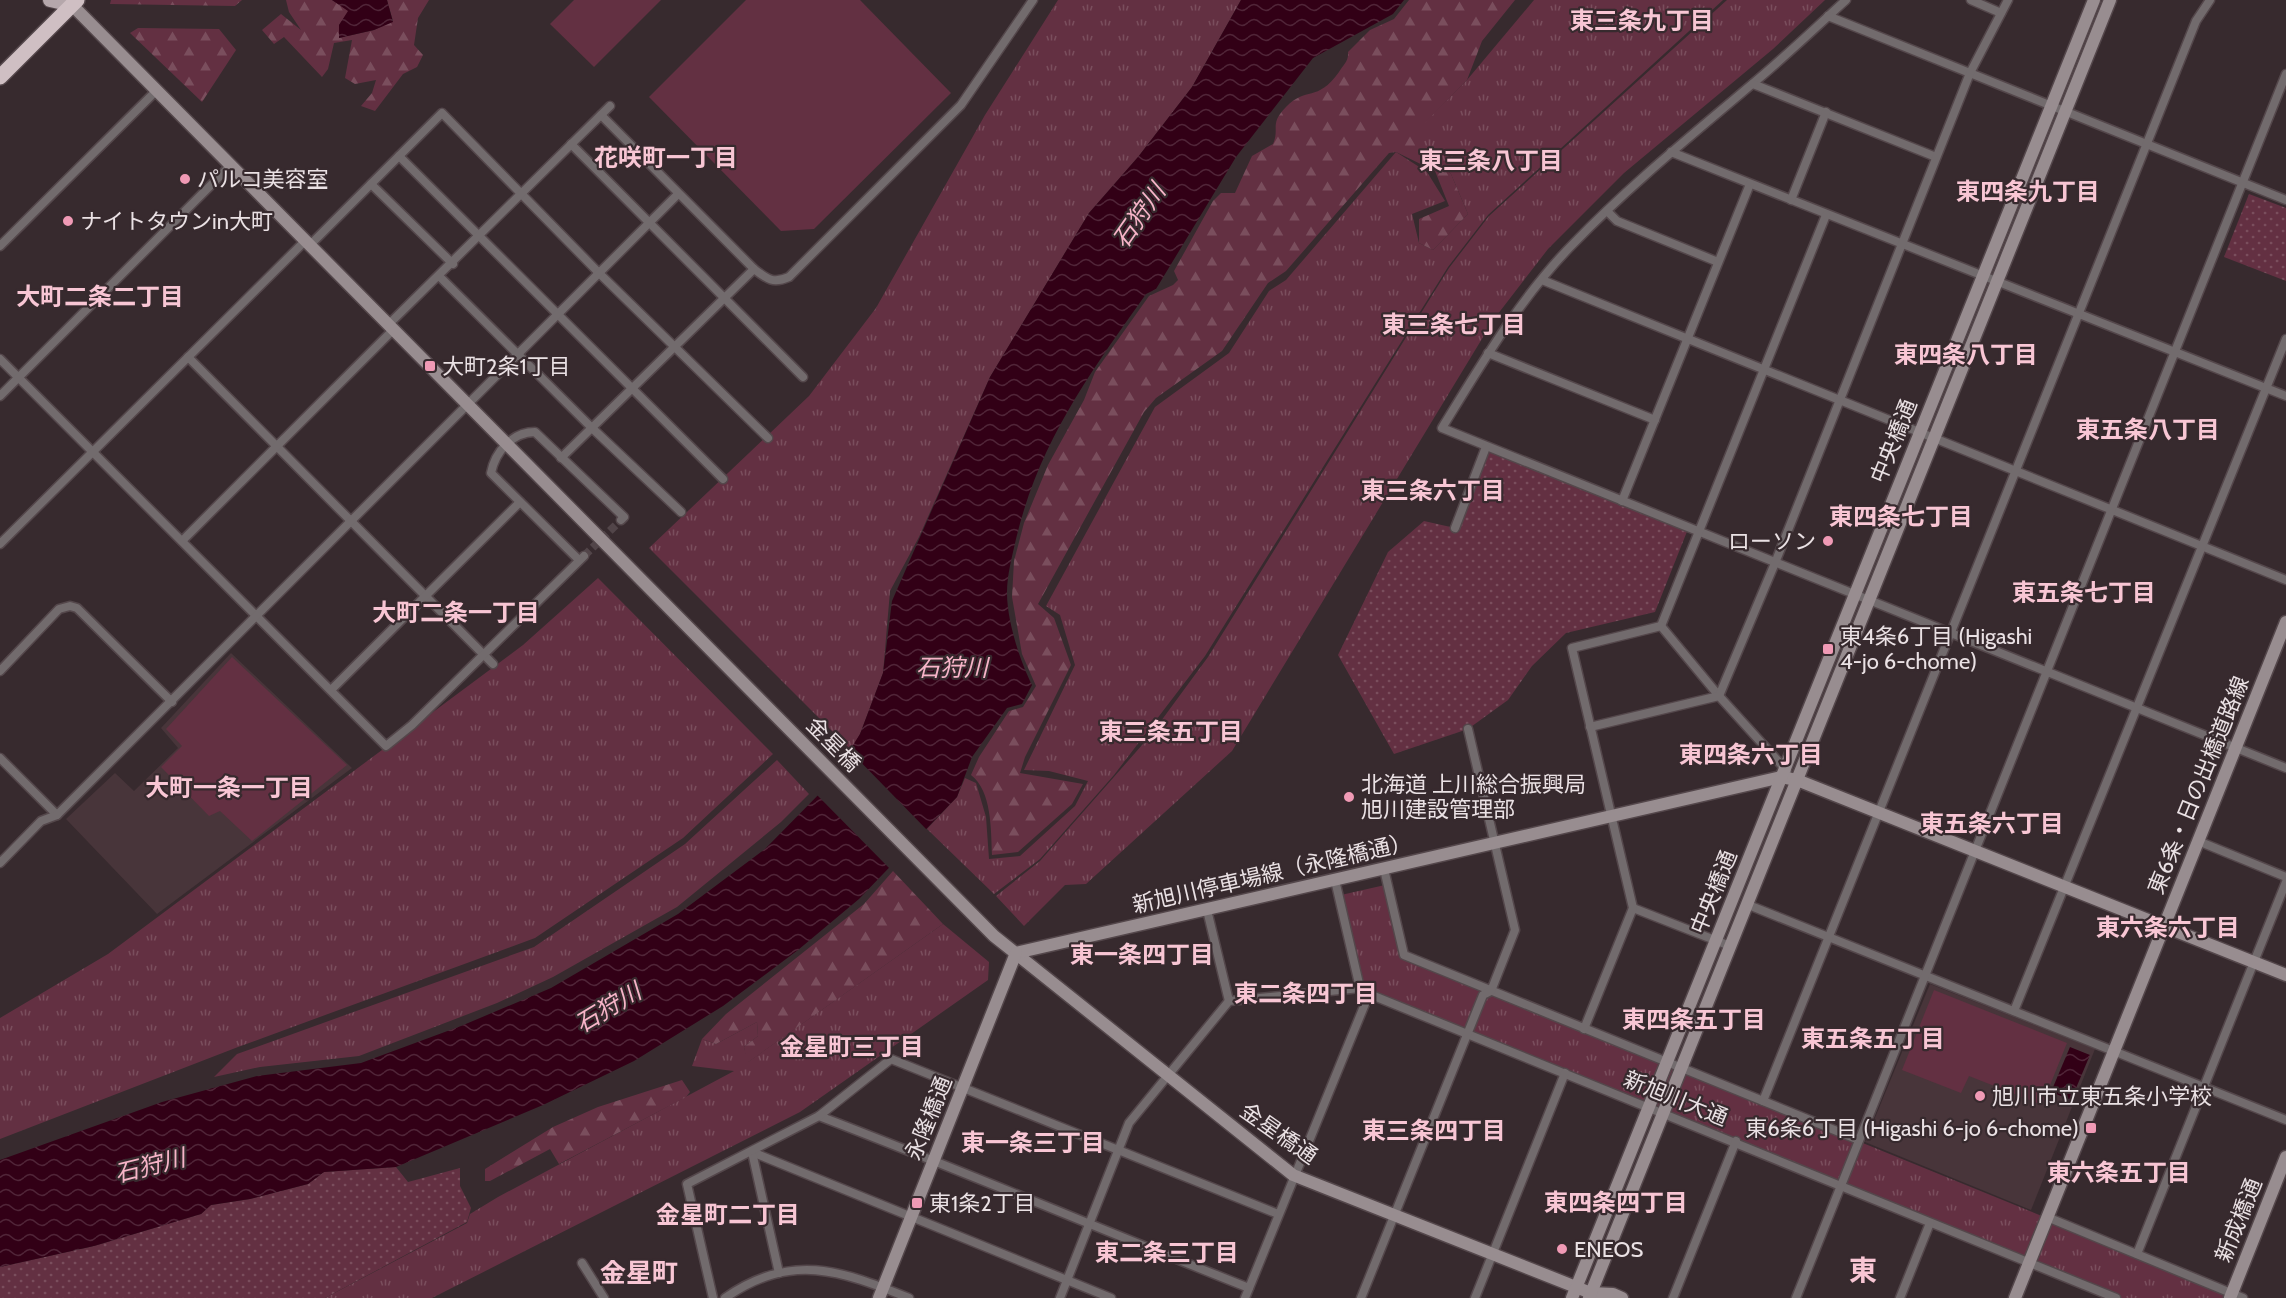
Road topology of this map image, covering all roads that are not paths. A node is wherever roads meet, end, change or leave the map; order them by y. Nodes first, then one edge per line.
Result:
1 (50, 0) edge
2 (1034, 0) edge
3 (1846, 0) edge
4 (1971, 0) edge
5 (2008, 0) edge
6 (2094, 0) edge
7 (2110, 0) edge
8 (2210, 0) edge
9 (73, 2) edge
10 (2001, 13) junction
11 (1828, 16) junction
12 (1970, 73) junction
13 (2286, 74) edge
14 (0, 77) edge
15 (1753, 84) junction
16 (157, 90) junction
17 (2051, 105) junction
18 (610, 106) dead end
19 (2065, 110) junction
20 (1826, 112) junction
21 (601, 116) junction
22 (571, 144) junction
23 (2147, 144) junction
24 (1671, 152) junction
25 (399, 156) junction
26 (1936, 157) junction
27 (231, 165) junction
28 (2242, 183) junction
29 (371, 184) junction
30 (1750, 184) junction
31 (678, 194) junction
32 (523, 195) junction
33 (1791, 200) junction
34 (2286, 200) edge
35 (1607, 211) junction
36 (1826, 214) junction
37 (648, 224) junction
38 (480, 236) junction
39 (308, 243) junction
40 (1901, 244) junction
41 (0, 246) edge
42 (1718, 262) junction
43 (453, 264) junction
44 (754, 269) junction
45 (599, 273) junction
46 (439, 276) junction
47 (1981, 277) junction
48 (1542, 280) junction
49 (1995, 282) junction
50 (724, 298) junction
51 (558, 314) junction
52 (2078, 315) junction
53 (391, 327) junction
54 (1688, 339) junction
55 (2286, 339) edge
56 (674, 347) junction
57 (518, 353) junction
58 (1488, 353) junction
59 (2175, 353) junction
60 (188, 357) junction
61 (0, 359) edge
62 (1764, 370) junction
63 (19, 377) junction
64 (803, 377) dead end
65 (2267, 388) junction
66 (633, 389) junction
67 (0, 396) edge
68 (2286, 396) edge
69 (1840, 400) junction
70 (468, 404) junction
71 (1655, 420) junction
72 (592, 428) junction
73 (1920, 431) junction
74 (1934, 437) junction
75 (768, 438) dead end
76 (506, 443) junction
77 (277, 446) junction
78 (1486, 447) junction
79 (93, 452) junction
80 (561, 458) junction
81 (2016, 470) junction
82 (723, 479) dead end
83 (1622, 501) junction
84 (520, 502) junction
85 (2112, 509) junction
86 (681, 512) dead end
87 (621, 520) dead end
88 (352, 521) junction
89 (1455, 528) dead end
90 (1699, 532) junction
91 (182, 541) junction
92 (0, 544) edge
93 (2203, 546) junction
94 (1775, 563) junction
95 (2286, 580) edge
96 (1854, 594) junction
97 (426, 596) junction
98 (1869, 600) junction
99 (256, 615) junction
100 (2286, 622) edge
101 (1661, 626) junction
102 (1950, 633) junction
103 (484, 652) junction
104 (493, 663) dead end
105 (0, 671) edge
106 (2047, 672) junction
107 (332, 690) junction
108 (1719, 696) junction
109 (172, 702) junction
110 (2137, 708) junction
111 (1590, 727) junction
112 (1468, 729) dead end
113 (2234, 748) junction
114 (0, 758) edge
115 (2286, 768) edge
116 (1783, 773) junction
117 (1797, 780) junction
118 (1879, 813) junction
119 (57, 815) junction
120 (1612, 818) junction
121 (2198, 842) junction
122 (1496, 843) junction
123 (1975, 852) junction
124 (0, 863) edge
125 (1384, 869) junction
126 (2286, 877) edge
127 (1335, 879) junction
128 (2286, 882) edge
129 (2064, 887) junction
130 (1746, 904) junction
131 (1633, 908) junction
132 (1207, 910) junction
133 (2164, 927) junction
134 (1828, 937) junction
135 (1716, 940) junction
136 (1730, 946) junction
137 (1016, 953) junction
138 (2252, 962) junction
139 (2286, 975) edge
140 (1925, 976) junction
141 (1360, 988) junction
142 (1491, 991) junction
143 (1369, 994) junction
144 (1229, 1000) junction
145 (2014, 1011) junction
146 (1584, 1029) junction
147 (1467, 1034) junction
148 (2113, 1050) junction
149 (1667, 1062) junction
150 (1681, 1068) junction
151 (1565, 1073) junction
152 (1168, 1076) junction
153 (2204, 1087) junction
154 (962, 1088) junction
155 (1763, 1101) junction
156 (1649, 1107) junction
157 (1663, 1112) junction
158 (819, 1116) junction
159 (2286, 1120) edge
160 (1859, 1140) junction
161 (1736, 1141) junction
162 (1118, 1151) junction
163 (752, 1152) junction
164 (2286, 1157) edge
165 (934, 1159) junction
166 (1293, 1174) junction
167 (1841, 1187) junction
168 (1278, 1215) junction
169 (1394, 1215) junction
170 (912, 1216) junction
171 (2047, 1217) junction
172 (1930, 1224) junction
173 (1089, 1225) junction
174 (1492, 1254) junction
175 (2138, 1254) junction
176 (582, 1263) dead end
177 (2028, 1263) junction
178 (779, 1273) junction
179 (1066, 1280) junction
180 (1249, 1288) junction
181 (881, 1293) edge
182 (1574, 1293) edge
183 (1592, 1296) edge
184 (2235, 1296) edge
185 (604, 1298) edge
186 (713, 1298) edge
187 (725, 1298) edge
188 (909, 1298) edge
189 (1060, 1298) edge
190 (1111, 1298) edge
191 (1245, 1298) edge
192 (1361, 1298) edge
193 (1474, 1298) edge
194 (1622, 1298) edge
195 (1673, 1298) edge
196 (1796, 1298) edge
197 (1900, 1298) edge
198 (2015, 1298) edge
199 (2116, 1298) edge

1 - 9 main road
2 - 44 street
3 - 11 street
4 - 10 street
5 - 10 street
6 - 17 street, 中央橋通
7 - 19 street, 中央橋通
8 - 23 street
9 - 14 highway
9 - 16 street, 金星橋
10 - 12 street
11 - 12 street
11 - 15 street
12 - 17 street
12 - 26 street
13 - 28 street
15 - 20 street
15 - 24 street
16 - 27 street, 金星橋
16 - 41 street
17 - 19 street
17 - 47 street, 中央橋通
18 - 21 street
19 - 23 street
19 - 49 street, 中央橋通
20 - 26 street
20 - 33 street
21 - 22 street
21 - 31 street
22 - 32 street
22 - 37 street
23 - 28 street
23 - 52 street
24 - 30 street
24 - 35 street
25 - 29 street
25 - 32 street
25 - 38 street
26 - 40 street
27 - 39 street, 金星橋
27 - 63 street
28 - 34 street
28 - 59 street
29 - 39 street
29 - 43 street
30 - 33 street
30 - 42 street
31 - 37 street
31 - 44 street
32 - 38 street
32 - 45 street
33 - 36 street
35 - 42 street
35 - 48 street
36 - 40 street
36 - 62 street
37 - 45 street
37 - 50 street
38 - 43 street
38 - 51 street
39 - 53 street, 金星橋
39 - 60 street
40 - 47 street
40 - 69 street
42 - 54 street
43 - 46 street
44 - 50 street
45 - 51 street
45 - 56 street
46 - 53 street
46 - 57 street
47 - 49 street
47 - 73 street, 中央橋通
48 - 54 street
48 - 58 street
49 - 52 street
49 - 74 street, 中央橋通
50 - 56 street
50 - 64 street
51 - 57 street
51 - 66 street
52 - 59 street
52 - 81 street
53 - 70 street, 金星橋
53 - 77 street
54 - 62 street
54 - 71 street
55 - 65 street
56 - 66 street
56 - 75 street
57 - 70 street
57 - 72 street
58 - 71 street
58 - 78 street
59 - 65 street
59 - 85 street
60 - 77 street
60 - 79 street
61 - 63 street
62 - 69 street
62 - 90 street
63 - 67 street
63 - 79 street
65 - 68 street
65 - 93 street
66 - 72 street
66 - 82 street
69 - 73 street
69 - 94 street
70 - 76 street, 金星橋
70 - 88 street
71 - 83 street
72 - 80 street
72 - 86 street
73 - 74 street
73 - 96 street, 中央橋通
74 - 81 street
74 - 98 street, 中央橋通
76 - 80 street
76 - 84 street
76 - 137 street, 金星橋
77 - 88 street
77 - 91 street
78 - 83 street
78 - 89 street
79 - 91 street
79 - 92 street
80 - 87 street
81 - 85 street
81 - 102 street
83 - 90 street
84 - 97 street
84 - 103 street
85 - 93 street
85 - 106 street
88 - 97 street
88 - 99 street
90 - 94 street
90 - 101 street
91 - 99 street
93 - 95 street
93 - 110 street
94 - 96 street
94 - 108 street
96 - 98 street
96 - 116 street, 中央橋通
97 - 103 street
97 - 107 street
98 - 102 street
98 - 117 street, 中央橋通
99 - 107 street
99 - 109 street
100 - 113 street, 東6条・日の出橋道路線
101 - 108 street
101 - 111 street
102 - 106 street
102 - 118 street
103 - 104 street
103 - 107 street
105 - 109 street
106 - 110 street
106 - 123 street
108 - 111 street
108 - 116 street
109 - 119 street
110 - 113 street
110 - 129 street
111 - 120 street
112 - 122 street
113 - 115 street
113 - 121 street, 東6条・日の出橋道路線
114 - 119 street
116 - 117 street, 新旭川停車場線（永隆橋通）
116 - 120 street, 新旭川停車場線（永隆橋通）
116 - 135 street, 中央橋通
117 - 118 street, 新旭川停車場線（永隆橋通）
117 - 130 street, 中央橋通
118 - 123 street, 新旭川停車場線（永隆橋通）
118 - 134 street
119 - 124 street
120 - 122 street, 新旭川停車場線（永隆橋通）
120 - 131 street
121 - 126 street
121 - 133 street, 東6条・日の出橋道路線
122 - 125 street, 新旭川停車場線（永隆橋通）
122 - 142 street
123 - 129 street, 新旭川停車場線（永隆橋通）
123 - 140 street
125 - 127 street, 新旭川停車場線（永隆橋通）
125 - 142 street, 新旭川大通
127 - 132 street, 新旭川停車場線（永隆橋通）
127 - 141 street
128 - 138 street
129 - 133 street, 新旭川停車場線（永隆橋通）
129 - 145 street
130 - 134 street
130 - 136 street, 中央橋通
131 - 135 street
131 - 146 street
132 - 137 street, 新旭川停車場線（永隆橋通）
132 - 144 street
133 - 138 street, 新旭川停車場線（永隆橋通）
133 - 148 street, 東6条・日の出橋道路線
134 - 140 street
134 - 155 street
135 - 136 street
135 - 149 street, 中央橋通
136 - 150 street, 中央橋通
137 - 152 street, 金星橋通
137 - 154 street, 永隆橋通
138 - 139 street, 新旭川停車場線（永隆橋通）
138 - 153 street
140 - 145 street
140 - 160 street
141 - 143 street, 新旭川大通
141 - 144 street
142 - 146 street, 新旭川大通
142 - 147 street
143 - 147 street, 新旭川大通
143 - 166 street
144 - 152 street
145 - 148 street
146 - 149 street, 新旭川大通
147 - 151 street, 新旭川大通
147 - 169 street
148 - 153 street
148 - 171 street, 東6条・日の出橋道路線
149 - 150 street, 新旭川大通
149 - 156 street, 中央橋通
150 - 155 street, 新旭川大通
150 - 157 street, 中央橋通
151 - 156 street, 新旭川大通
151 - 174 street
152 - 162 street
152 - 166 street, 金星橋通
153 - 159 street
153 - 175 street
154 - 158 street
154 - 162 street
154 - 165 street, 永隆橋通
155 - 160 street, 新旭川大通
156 - 157 street, 新旭川大通
156 - 182 street, 中央橋通
157 - 161 street, 新旭川大通
157 - 183 street, 中央橋通
158 - 163 street
158 - 165 street
160 - 167 street
161 - 167 street, 新旭川大通
161 - 195 street
162 - 168 street
162 - 173 street
163 - 170 street
163 - 178 street
163 - 186 street
164 - 184 street, 新成橋通
165 - 170 street, 永隆橋通
165 - 173 street
166 - 168 street
166 - 169 street, 金星橋通
167 - 172 street, 新旭川大通
167 - 196 street
168 - 180 street
169 - 174 street, 金星橋通
169 - 192 street
170 - 179 street
170 - 181 street, 永隆橋通
171 - 175 street
171 - 177 street, 東6条・日の出橋道路線
172 - 177 street, 新旭川大通
172 - 197 street
173 - 179 street
173 - 180 street
174 - 182 street, 金星橋通
174 - 193 street
175 - 184 street
176 - 185 street
177 - 198 street, 東6条・日の出橋道路線
177 - 199 street, 新旭川大通
178 - 181 street
178 - 187 street
179 - 189 street
179 - 190 street
180 - 191 street
181 - 188 street
182 - 183 street, 金星橋通
183 - 194 street, 金星橋通

